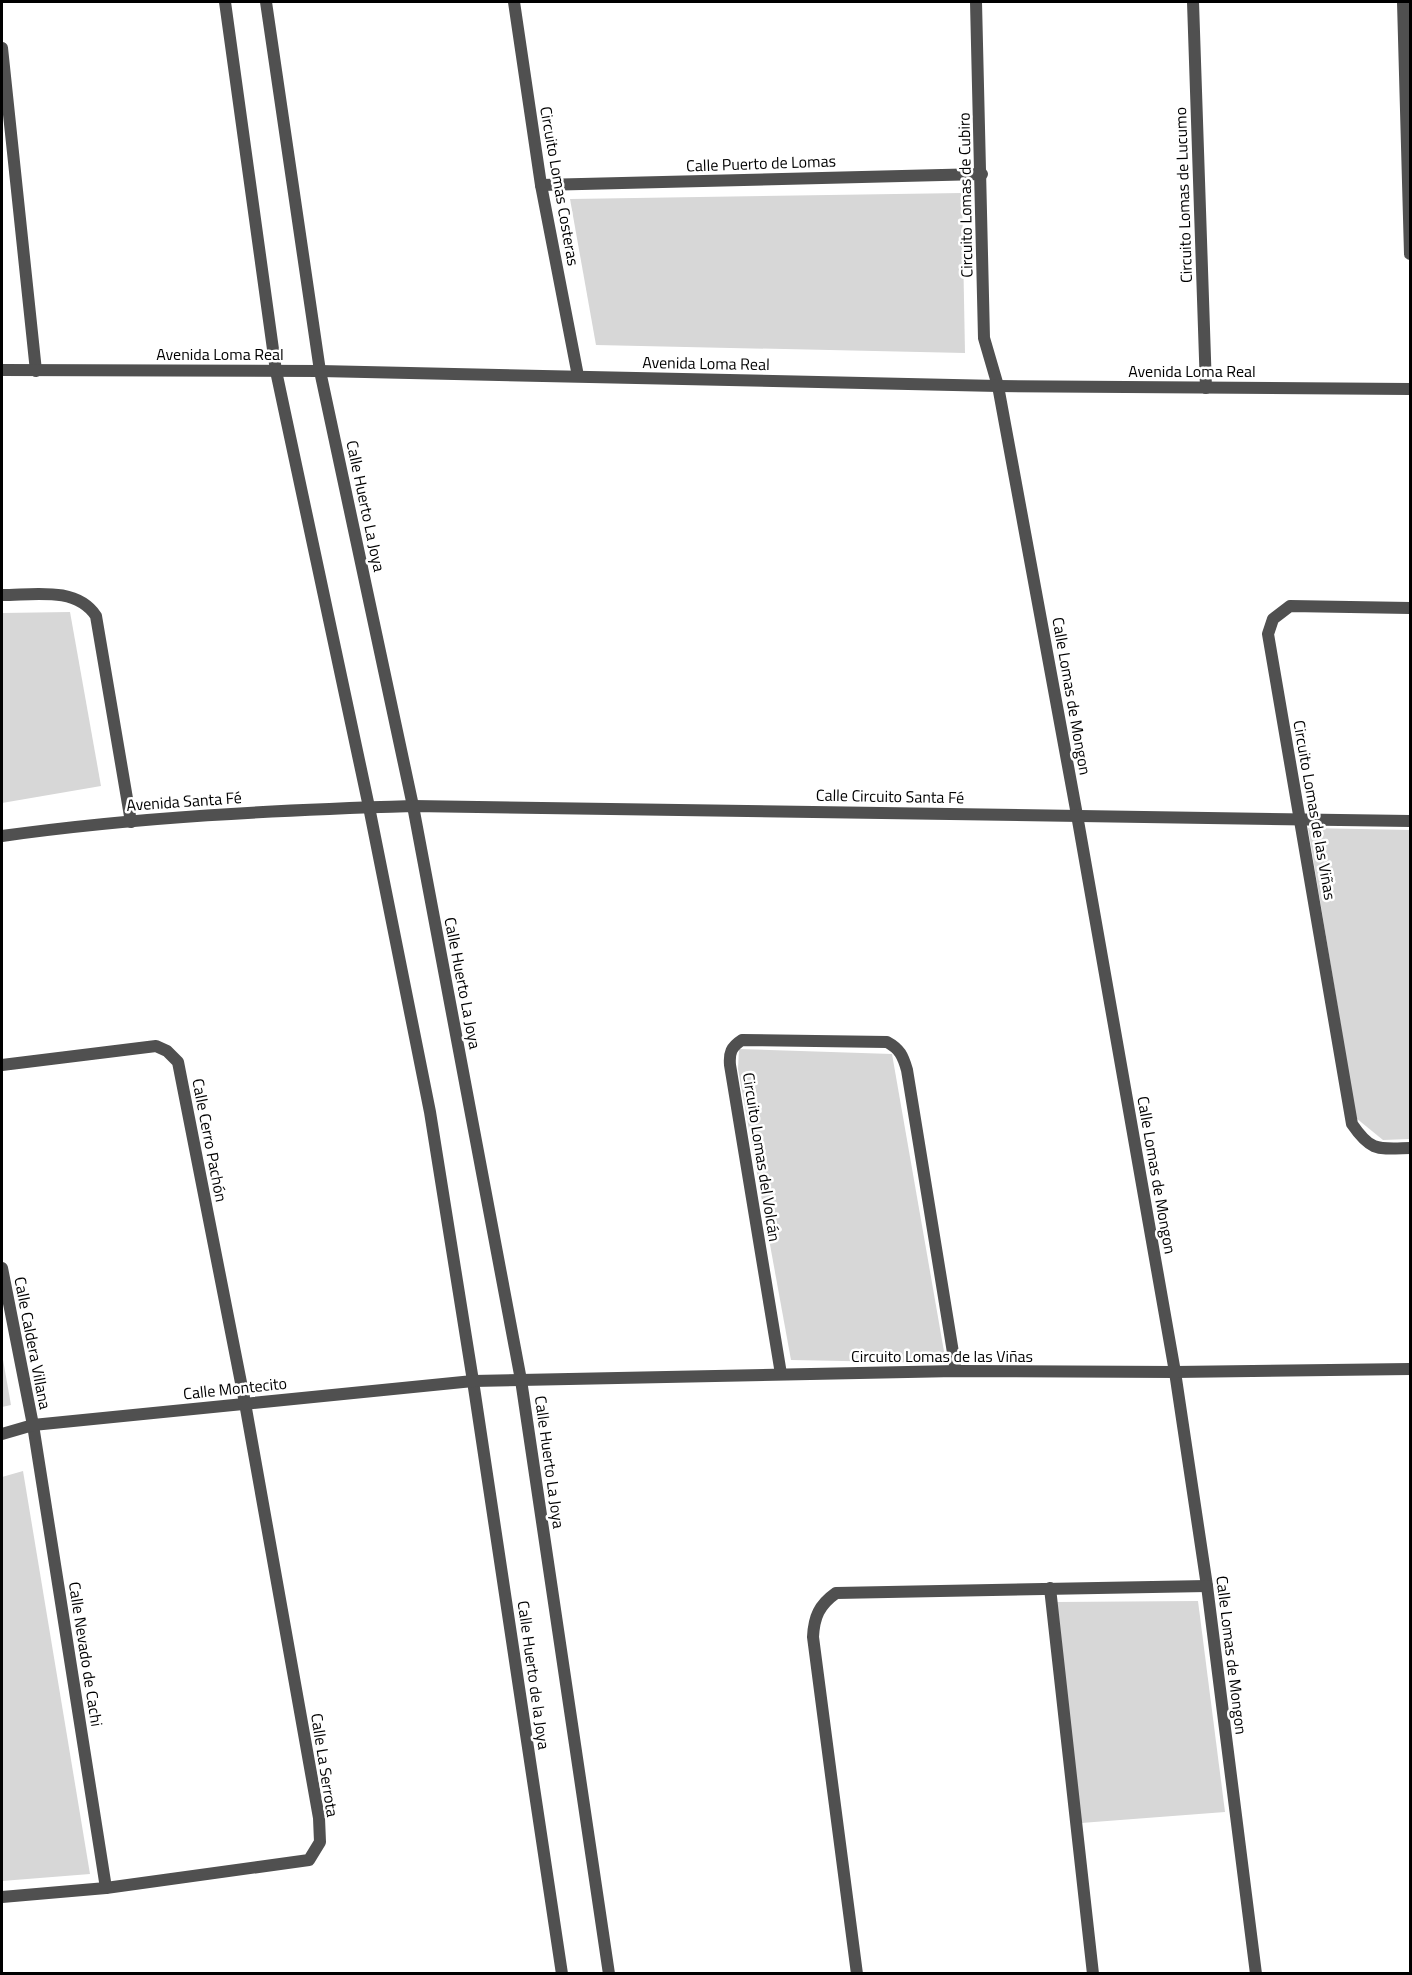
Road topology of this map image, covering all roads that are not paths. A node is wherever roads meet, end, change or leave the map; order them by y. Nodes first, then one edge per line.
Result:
1 (225, 2) edge
2 (266, 2) edge
3 (514, 2) edge
4 (976, 2) edge
5 (1193, 2) edge
6 (1403, 2) edge
7 (2, 48) edge
8 (1409, 170) edge
9 (982, 174) junction
10 (541, 185) junction
11 (1410, 254) edge
12 (2, 370) edge
13 (36, 370) junction
14 (276, 371) junction
15 (320, 371) junction
16 (578, 376) junction
17 (998, 386) junction
18 (1206, 388) junction
19 (1410, 389) edge
20 (2, 595) edge
21 (1410, 608) edge
22 (413, 806) junction
23 (369, 807) junction
24 (1077, 815) junction
25 (1300, 820) junction
26 (1410, 821) edge
27 (131, 822) junction
28 (2, 836) edge
29 (2, 1065) edge
30 (1410, 1148) edge
31 (2, 1268) edge
32 (1410, 1369) edge
33 (956, 1371) junction
34 (1175, 1372) junction
35 (781, 1374) junction
36 (521, 1380) junction
37 (473, 1381) junction
38 (245, 1403) junction
39 (33, 1425) junction
40 (2, 1434) edge
41 (1207, 1586) junction
42 (1050, 1588) junction
43 (106, 1888) junction
44 (2, 1897) edge
45 (562, 1974) edge
46 (609, 1974) edge
47 (857, 1974) edge
48 (1094, 1974) edge
49 (1256, 1974) edge

1 - 14 street
2 - 15 street, Calle Huerto La Joya
3 - 10 street, Circuito Lomas Costeras
4 - 9 street, Circuito Lomas de Cubiro
5 - 18 street, Circuito Lomas de Lucumo
6 - 8 street
7 - 13 street
8 - 11 street
9 - 10 street, Calle Puerto de Lomas
9 - 17 street, Circuito Lomas de Cubiro
10 - 16 street, Circuito Lomas Costeras
12 - 13 street, Avenida Loma Real
13 - 14 street, Avenida Loma Real
14 - 15 street, Avenida Loma Real
14 - 23 street
15 - 16 street, Avenida Loma Real
15 - 22 street, Calle Huerto La Joya
16 - 17 street, Avenida Loma Real
17 - 18 street, Avenida Loma Real
17 - 24 street, Calle Lomas de Mongon
18 - 19 street, Avenida Loma Real
20 - 27 street
21 - 25 street, Circuito Lomas de las Viñas
22 - 23 street, Calle Circuito Santa Fé
22 - 24 street, Calle Circuito Santa Fé
22 - 36 street, Calle Huerto La Joya
23 - 27 street, Avenida Santa Fé
23 - 37 street
24 - 25 street, Calle Circuito Santa Fé
24 - 34 street, Calle Lomas de Mongon
25 - 26 street, Calle Circuito Santa Fé
25 - 30 street, Circuito Lomas de las Viñas
27 - 28 street, Avenida Santa Fé
29 - 38 street, Calle Cerro Pachón
31 - 39 street, Calle Caldera Villana
32 - 34 street, Circuito Lomas de las Viñas
33 - 34 street, Circuito Lomas de las Viñas
33 - 35 street, Circuito Lomas de las Viñas
33 - 35 street, Circuito Lomas del Volcán
34 - 41 street, Calle Lomas de Mongon
35 - 36 street, Circuito Lomas de las Viñas
36 - 37 street, Circuito Lomas de las Viñas
36 - 46 street, Calle Huerto La Joya
37 - 38 street, Calle Montecito
37 - 45 street, Calle Huerto de la Joya
38 - 39 street, Calle Montecito
38 - 43 street, Calle La Serrota
39 - 40 street, Calle Montecito
39 - 43 street, Calle Nevado de Cachi
41 - 42 street
41 - 49 street, Calle Lomas de Mongon
42 - 47 street
42 - 48 street
43 - 44 street, Calle La Serrota

